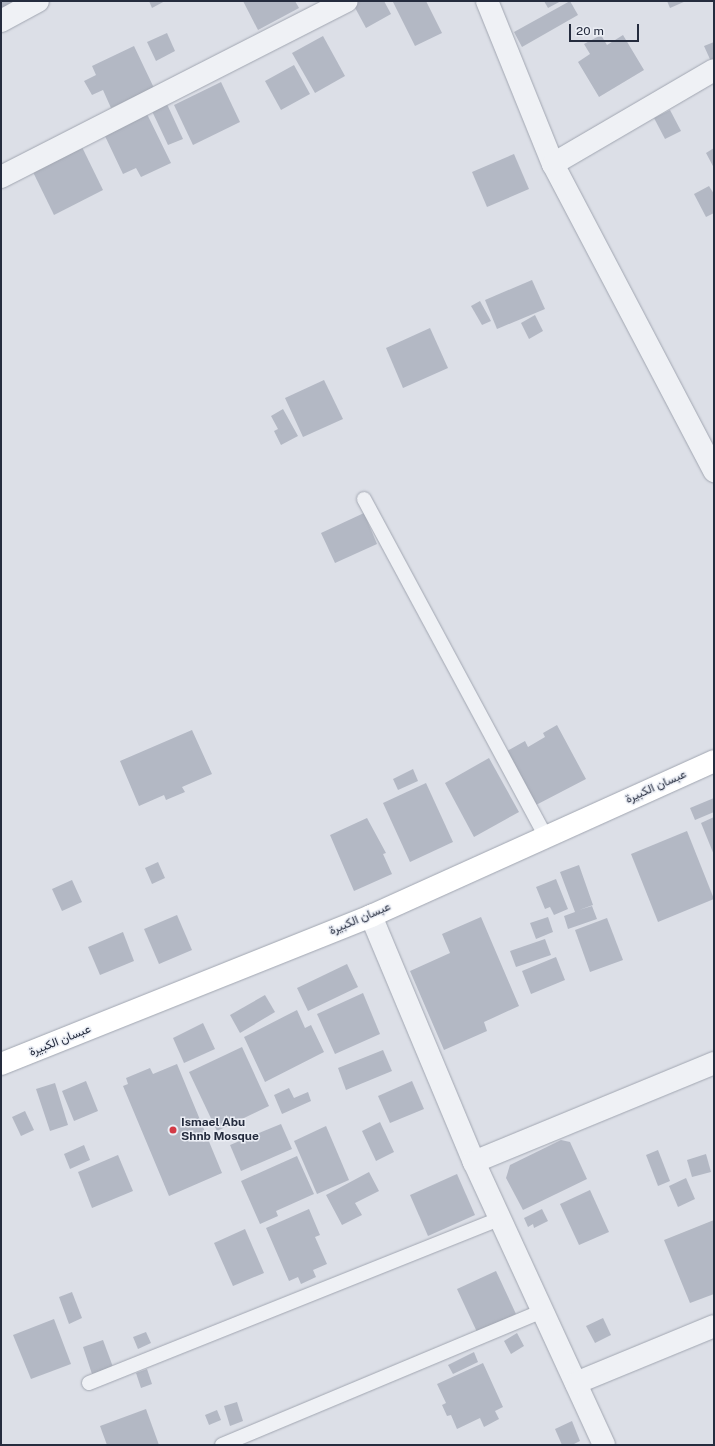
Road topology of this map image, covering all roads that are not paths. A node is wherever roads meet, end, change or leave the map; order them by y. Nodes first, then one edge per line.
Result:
1 (38, 1) edge
2 (347, 1) edge
3 (487, 1) edge
4 (1, 21) edge
5 (714, 70) edge
6 (553, 164) junction
7 (1, 177) edge
8 (714, 470) edge
9 (364, 499) dead end
10 (714, 761) edge
11 (545, 836) junction
12 (370, 916) junction
13 (714, 1063) edge
14 (1, 1064) edge
15 (474, 1162) junction
16 (500, 1219) junction
17 (543, 1311) junction
18 (714, 1326) edge
19 (89, 1382) dead end
20 (576, 1383) junction
21 (222, 1445) edge
22 (604, 1445) edge

1 - 4 street
2 - 7 street
3 - 6 street
5 - 6 street
6 - 8 street
9 - 11 lane
10 - 11 main road, عبسان الكبيرة
11 - 12 main road, عبسان الكبيرة
12 - 14 main road, عبسان الكبيرة
12 - 15 street
13 - 15 street
15 - 16 street
16 - 17 street
16 - 19 lane
17 - 20 street
17 - 21 lane
18 - 20 street
20 - 22 street

